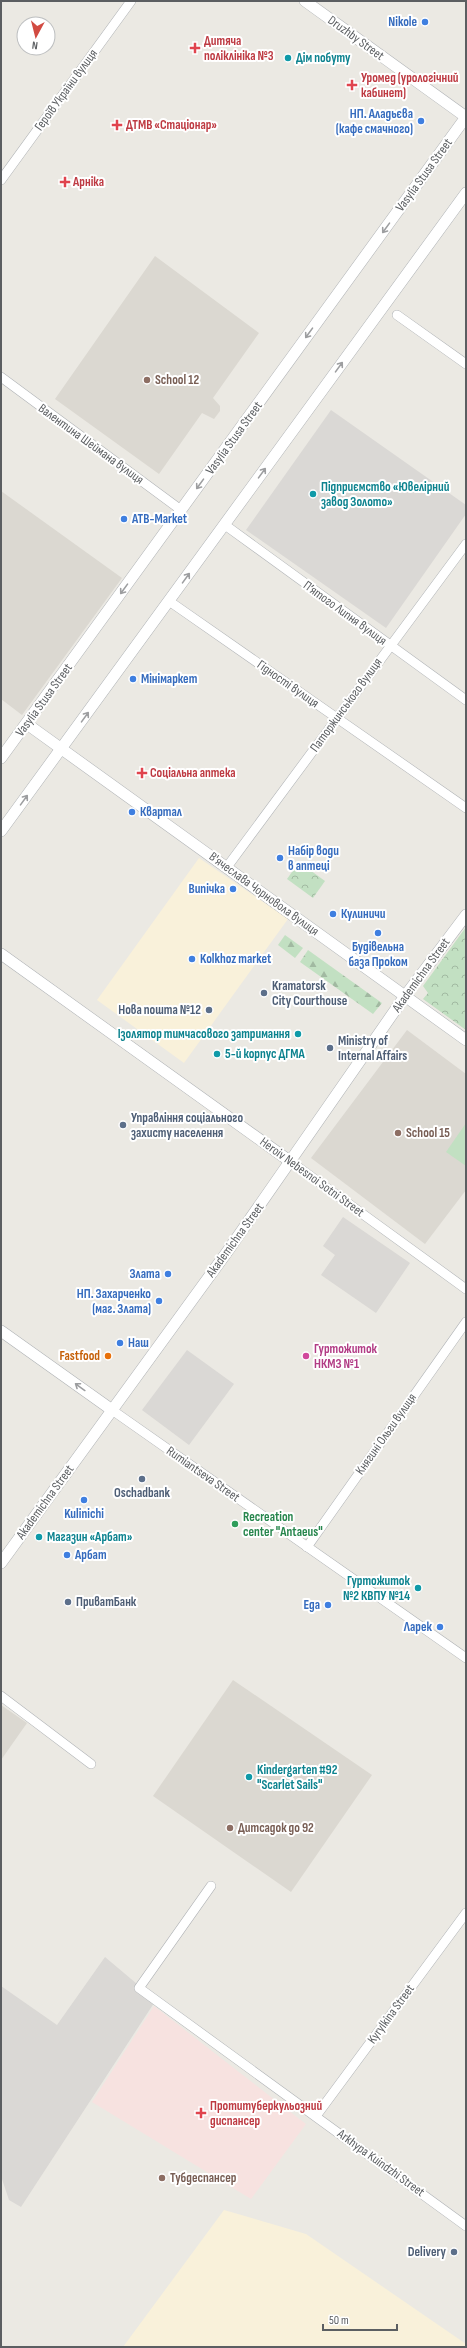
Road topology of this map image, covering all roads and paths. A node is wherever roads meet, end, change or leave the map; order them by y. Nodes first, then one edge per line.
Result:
1 (131, 1) edge
2 (305, 1) edge
3 (466, 117) edge
4 (1, 180) edge
5 (466, 193) edge
6 (397, 315) dead end
7 (466, 364) edge
8 (1, 378) edge
9 (182, 510) junction
10 (225, 524) junction
11 (466, 544) edge
12 (169, 601) junction
13 (390, 646) junction
14 (466, 700) edge
15 (336, 718) junction
16 (27, 724) junction
17 (62, 748) junction
18 (1, 758) edge
19 (466, 808) edge
20 (1, 831) edge
21 (227, 867) junction
22 (466, 915) edge
23 (1, 954) edge
24 (405, 996) junction
25 (466, 1040) edge
26 (291, 1162) junction
27 (466, 1289) edge
28 (466, 1322) edge
29 (1, 1331) edge
30 (112, 1410) junction
31 (307, 1547) junction
32 (1, 1562) edge
33 (466, 1658) edge
34 (1, 1696) edge
35 (92, 1764) dead end
36 (211, 1886) dead end
37 (466, 1913) edge
38 (316, 2116) junction
39 (466, 2226) edge

1 - 4 street, Героїв України вулиця
2 - 3 street, Druzhby Street
3 -> 9 street, Vasylia Stusa Street
10 -> 5 street
6 - 7 street
8 - 9 street, Валентина Шеймана вулиця
9 -> 16 street, Vasylia Stusa Street
12 -> 10 street
10 - 13 street, П’ятого Липня вулиця
11 - 13 street, Паторжинського вулиця
12 - 15 street, Гідності вулиця
17 -> 12 street
13 - 14 street, П’ятого Липня вулиця
13 - 15 street, Паторжинського вулиця
15 - 19 street, Гідності вулиця
15 - 21 street, Паторжинського вулиця
16 - 17 street, В'ячеслава Чорновола вулиця
16 - 18 street, Vasylia Stusa Street
20 -> 17 street
17 - 21 street, В'ячеслава Чорновола вулиця
21 - 24 street, В'ячеслава Чорновола вулиця
22 - 24 street, Akademichna Street
23 - 26 street, Heroiv Nebesnoi Sotni Street
24 - 25 street, В'ячеслава Чорновола вулиця
24 - 26 street, Akademichna Street
26 - 27 street, Heroiv Nebesnoi Sotni Street
26 - 30 street, Akademichna Street
28 - 31 street, Княгині Ольги вулиця
30 -> 29 street, Rumiantseva Street
30 - 31 street, Rumiantseva Street
30 - 32 street, Akademichna Street
31 - 33 street, Rumiantseva Street
34 - 35 street
36 - 38 street, Arkhypa Kuindzhi Street
37 - 38 street, Kyrylkina Street
38 - 39 street, Arkhypa Kuindzhi Street

